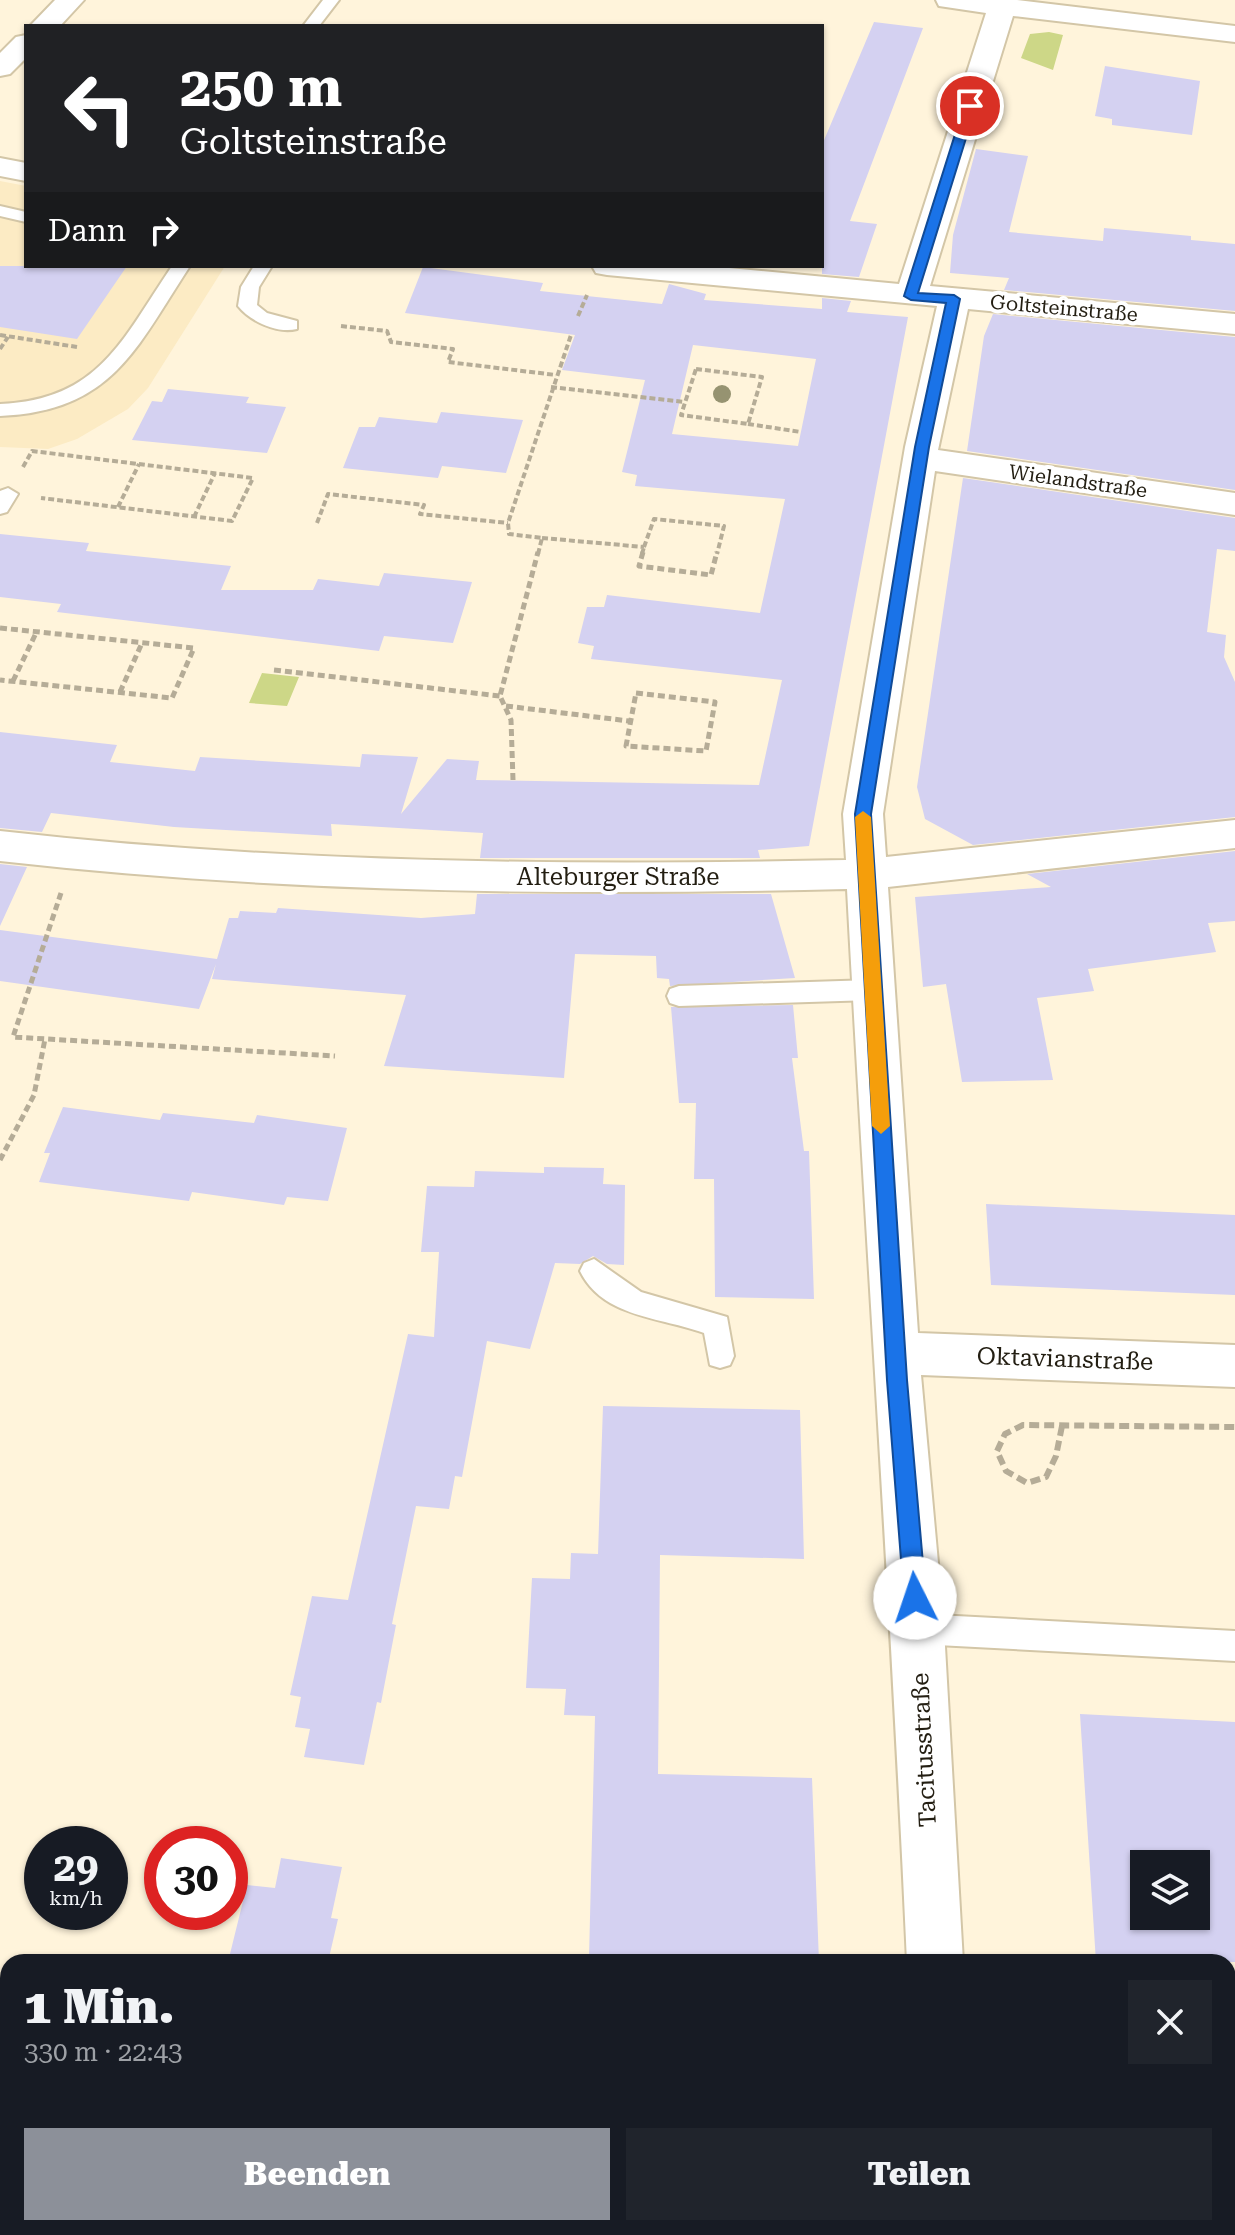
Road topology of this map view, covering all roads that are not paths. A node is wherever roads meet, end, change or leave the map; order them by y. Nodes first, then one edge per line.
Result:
1 (71, 0) edge
2 (331, 0) edge
3 (949, 0) edge
4 (1018, 5) edge
5 (46, 24) edge
6 (313, 24) edge
7 (1235, 34) edge
8 (24, 45) edge
9 (0, 68) edge
10 (0, 167) edge
11 (24, 172) edge
12 (0, 211) edge
13 (24, 217) edge
14 (180, 268) edge
15 (262, 268) edge
16 (627, 268) edge
17 (911, 296) junction
18 (954, 299) junction
19 (1235, 324) edge
20 (290, 325) dead end
21 (0, 410) edge
22 (921, 458) junction
23 (1235, 504) edge
24 (1235, 834) edge
25 (0, 846) edge
26 (866, 874) junction
27 (872, 990) junction
28 (679, 996) dead end
29 (594, 1271) dead end
30 (896, 1353) junction
31 (720, 1356) dead end
32 (1235, 1366) edge
33 (918, 1629) junction
34 (1235, 1646) edge
35 (935, 1954) edge

1 - 5 street
2 - 6 lane
3 - 4 street
4 - 7 street
4 - 17 street
8 - 9 street
10 - 11 street
12 - 13 lane
14 - 21 lane
15 - 20 lane
16 - 17 street, Goltsteinstraße
17 - 18 street, Goltsteinstraße
18 - 19 street, Goltsteinstraße
18 - 22 street, Tacitusstraße
22 - 23 street, Wielandstraße
22 - 26 street, Tacitusstraße
24 - 26 street, Alteburger Straße
25 - 26 street, Alteburger Straße
26 - 27 street, Tacitusstraße
27 - 28 lane
27 - 30 street, Tacitusstraße
29 - 31 lane
30 - 32 street, Oktavianstraße
30 - 33 street, Tacitusstraße
33 - 34 lane
33 - 35 street, Tacitusstraße

